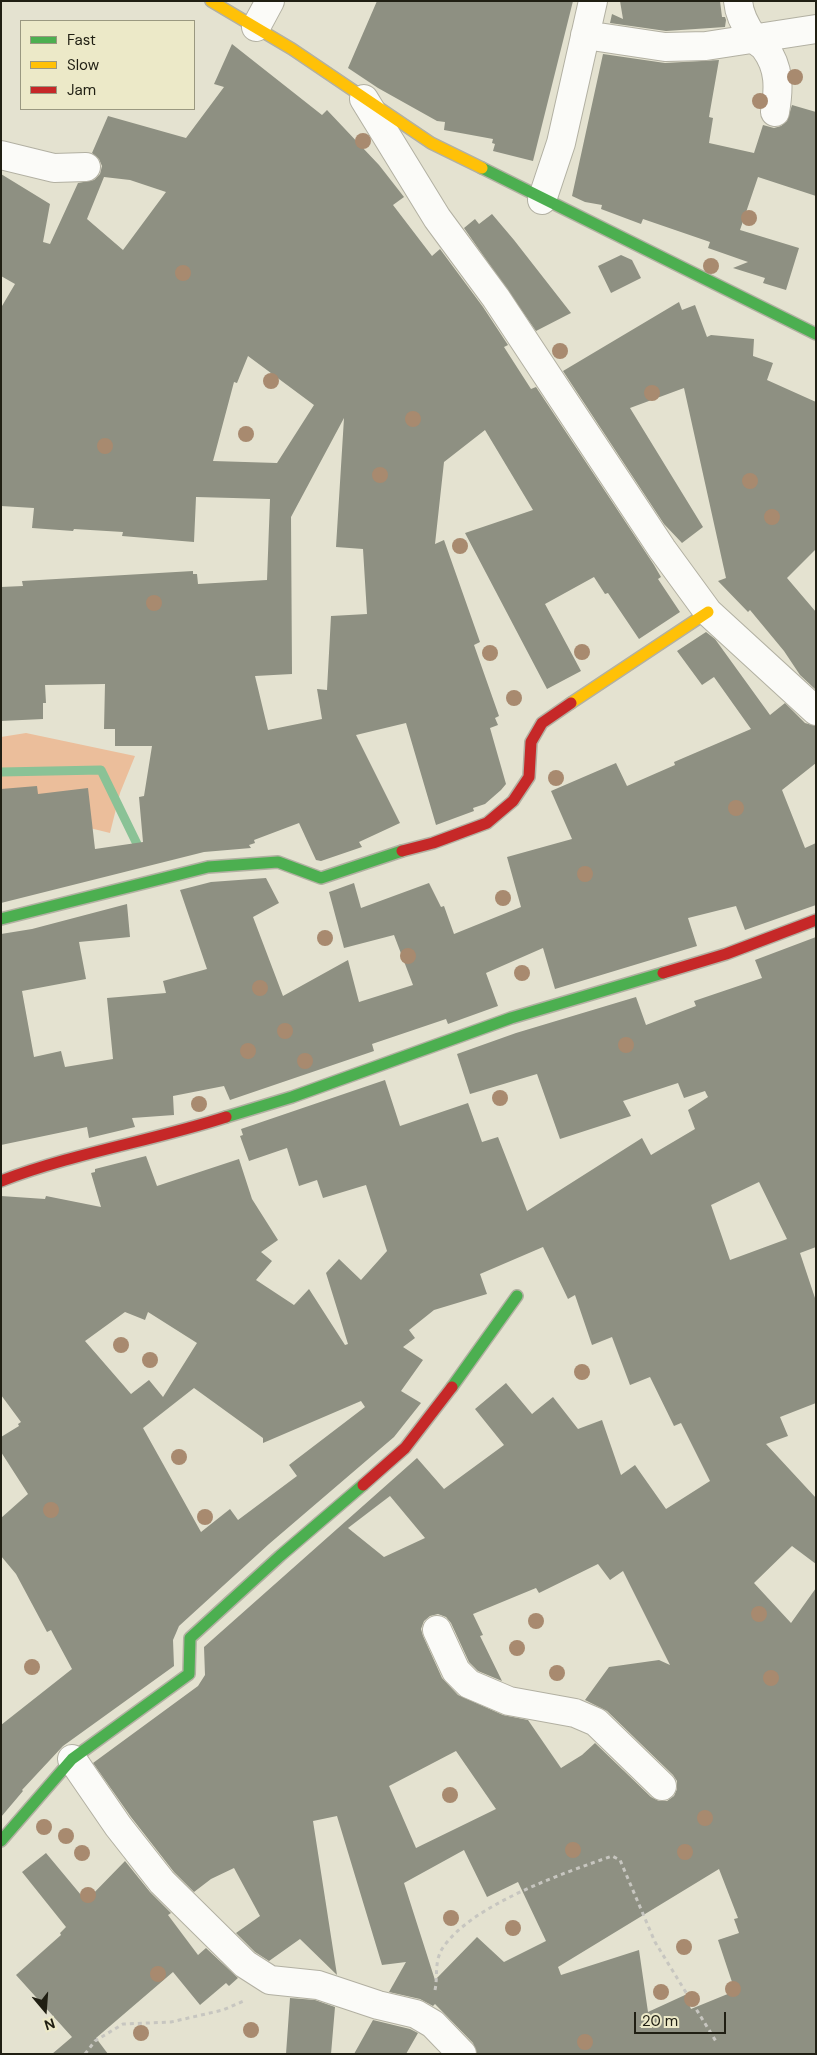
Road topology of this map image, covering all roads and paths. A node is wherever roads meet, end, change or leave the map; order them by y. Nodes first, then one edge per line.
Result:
1 (212, 1) edge
2 (270, 1) edge
3 (593, 1) edge
4 (738, 1) edge
5 (256, 27) junction
6 (816, 29) edge
7 (585, 35) junction
8 (754, 38) junction
9 (364, 99) junction
10 (775, 112) dead end
11 (1, 155) edge
12 (86, 167) dead end
13 (542, 200) junction
14 (816, 334) edge
15 (708, 612) junction
16 (816, 711) edge
17 (1, 919) edge
18 (816, 920) edge
19 (1, 1181) edge
20 (517, 1296) dead end
21 (438, 1630) dead end
22 (72, 1759) junction
23 (662, 1786) dead end
24 (1, 1841) edge
25 (280, 1981) junction
26 (416, 2014) junction
27 (717, 2043) dead end
28 (85, 2054) edge
29 (462, 2054) edge

1 - 5 street
2 - 5 street
3 - 7 street
4 - 8 street
5 - 9 street
6 - 8 street
7 - 8 street
7 - 13 street
8 - 10 street
9 - 13 street
9 - 15 street
11 - 12 street
13 - 14 street
15 - 16 street
15 - 17 street
18 - 19 street
20 - 22 street
21 - 23 street
22 - 24 street
22 - 25 street
25 - 26 street
25 - 28 path
26 - 27 path
26 - 29 street

